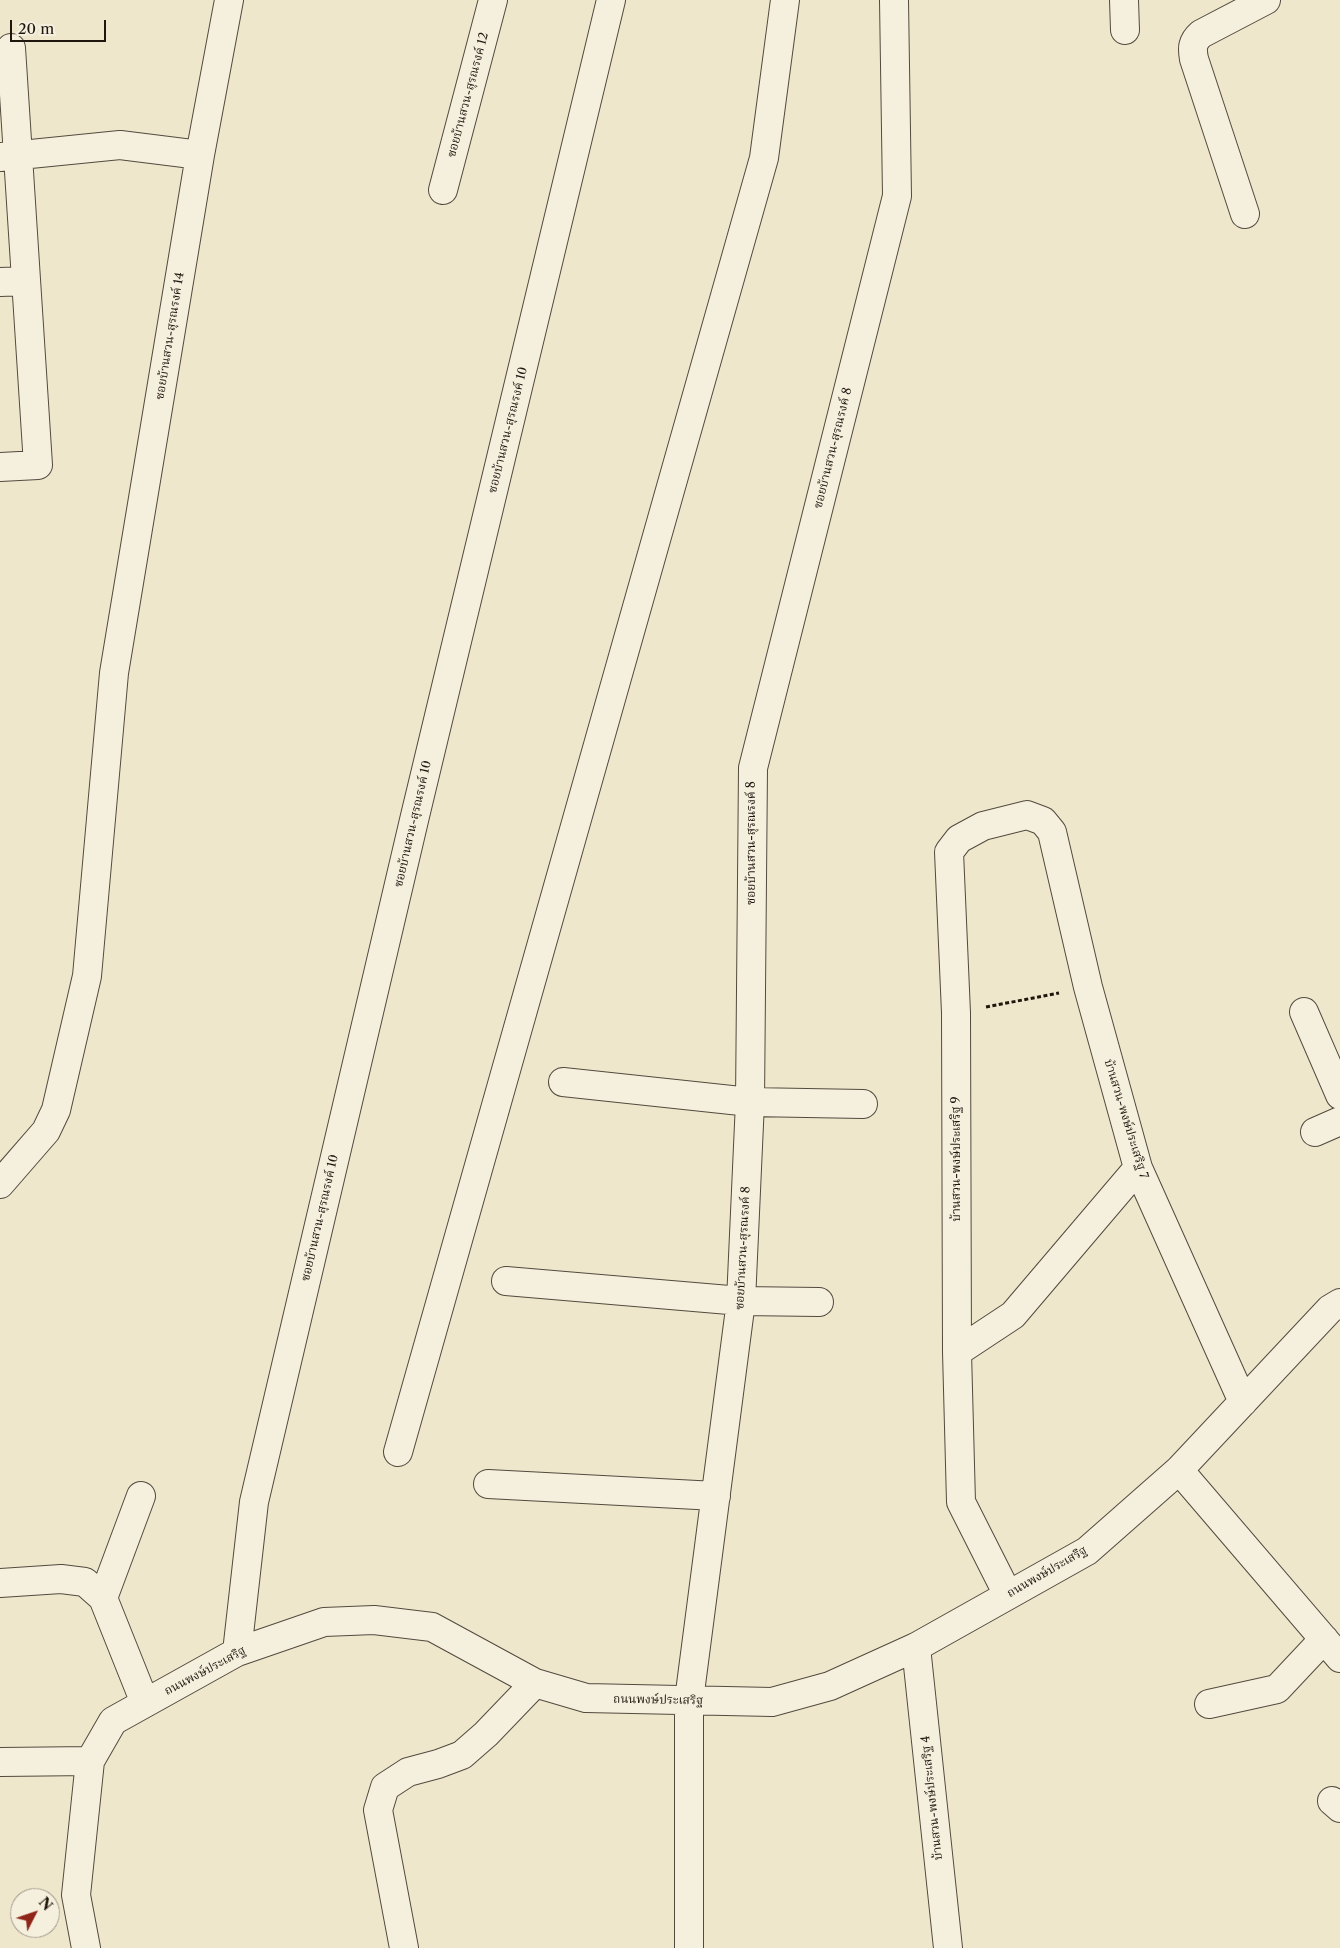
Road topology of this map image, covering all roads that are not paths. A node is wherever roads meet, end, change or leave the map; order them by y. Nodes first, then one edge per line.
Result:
1 (229, 0) edge
2 (493, 0) edge
3 (612, 0) edge
4 (785, 0) edge
5 (894, 0) edge
6 (1124, 0) edge
7 (1266, 0) edge
8 (1125, 30) dead end
9 (12, 48) dead end
10 (200, 155) junction
11 (9, 156) edge
12 (443, 190) dead end
13 (1245, 214) dead end
14 (13, 282) edge
15 (0, 467) edge
16 (1057, 851) joint
17 (1304, 1012) dead end
18 (563, 1082) dead end
19 (1340, 1095) edge
20 (750, 1102) junction
21 (863, 1104) dead end
22 (1340, 1121) edge
23 (1315, 1132) dead end
24 (1138, 1168) junction
25 (0, 1184) edge
26 (506, 1281) dead end
27 (740, 1302) junction
28 (819, 1302) dead end
29 (1340, 1303) edge
30 (958, 1352) junction
31 (1243, 1402) junction
32 (398, 1452) dead end
33 (1179, 1470) junction
34 (488, 1484) dead end
35 (141, 1496) dead end
36 (716, 1496) junction
37 (0, 1583) edge
38 (1008, 1595) junction
39 (103, 1598) junction
40 (916, 1647) junction
41 (1332, 1648) edge
42 (237, 1652) junction
43 (535, 1683) junction
44 (689, 1700) junction
45 (145, 1703) junction
46 (1210, 1704) dead end
47 (90, 1761) junction
48 (0, 1762) edge
49 (86, 1948) edge
50 (404, 1948) edge
51 (689, 1948) edge
52 (948, 1948) edge

1 - 10 street, ซอยบ้านสวน-สุรณรงค์ 14
2 - 12 street, ซอยบ้านสวน-สุรณรงค์ 12
3 - 42 street, ซอยบ้านสวน-สุรณรงค์ 10
4 - 32 street
5 - 20 street, ซอยบ้านสวน-สุรณรงค์ 8
6 - 8 street
7 - 13 street
9 - 11 street
10 - 11 street
10 - 25 street, ซอยบ้านสวน-สุรณรงค์ 14
11 - 14 street
14 - 15 street
16 - 24 street, บ้านสวน-พงษ์ประเสริฐ 7
16 - 30 street, บ้านสวน-พงษ์ประเสริฐ 9
17 - 19 street
18 - 20 street
20 - 21 street
20 - 27 street, ซอยบ้านสวน-สุรณรงค์ 8
22 - 23 street
24 - 30 street
24 - 31 street, บ้านสวน-พงษ์ประเสริฐ 7
26 - 27 street
27 - 28 street
27 - 36 street, ซอยบ้านสวน-สุรณรงค์ 8
29 - 31 street, ถนนพงษ์ประเสริฐ
30 - 38 street, บ้านสวน-พงษ์ประเสริฐ 9
31 - 33 street, ถนนพงษ์ประเสริฐ
33 - 38 street, ถนนพงษ์ประเสริฐ
33 - 41 street
34 - 36 street
35 - 39 street
36 - 44 street, ซอยบ้านสวน-สุรณรงค์ 8
37 - 39 street
38 - 40 street, ถนนพงษ์ประเสริฐ
39 - 45 street
40 - 44 street, ถนนพงษ์ประเสริฐ
40 - 52 street, บ้านสวน-พงษ์ประเสริฐ 4
41 - 46 street
42 - 43 street, ถนนพงษ์ประเสริฐ
42 - 45 street, ถนนพงษ์ประเสริฐ
43 - 44 street, ถนนพงษ์ประเสริฐ
43 - 50 street
44 - 51 street, ซอยบ้านสวน-สุรณรงค์ 8
45 - 47 street, ถนนพงษ์ประเสริฐ
47 - 48 street
47 - 49 street, ถนนพงษ์ประเสริฐ

